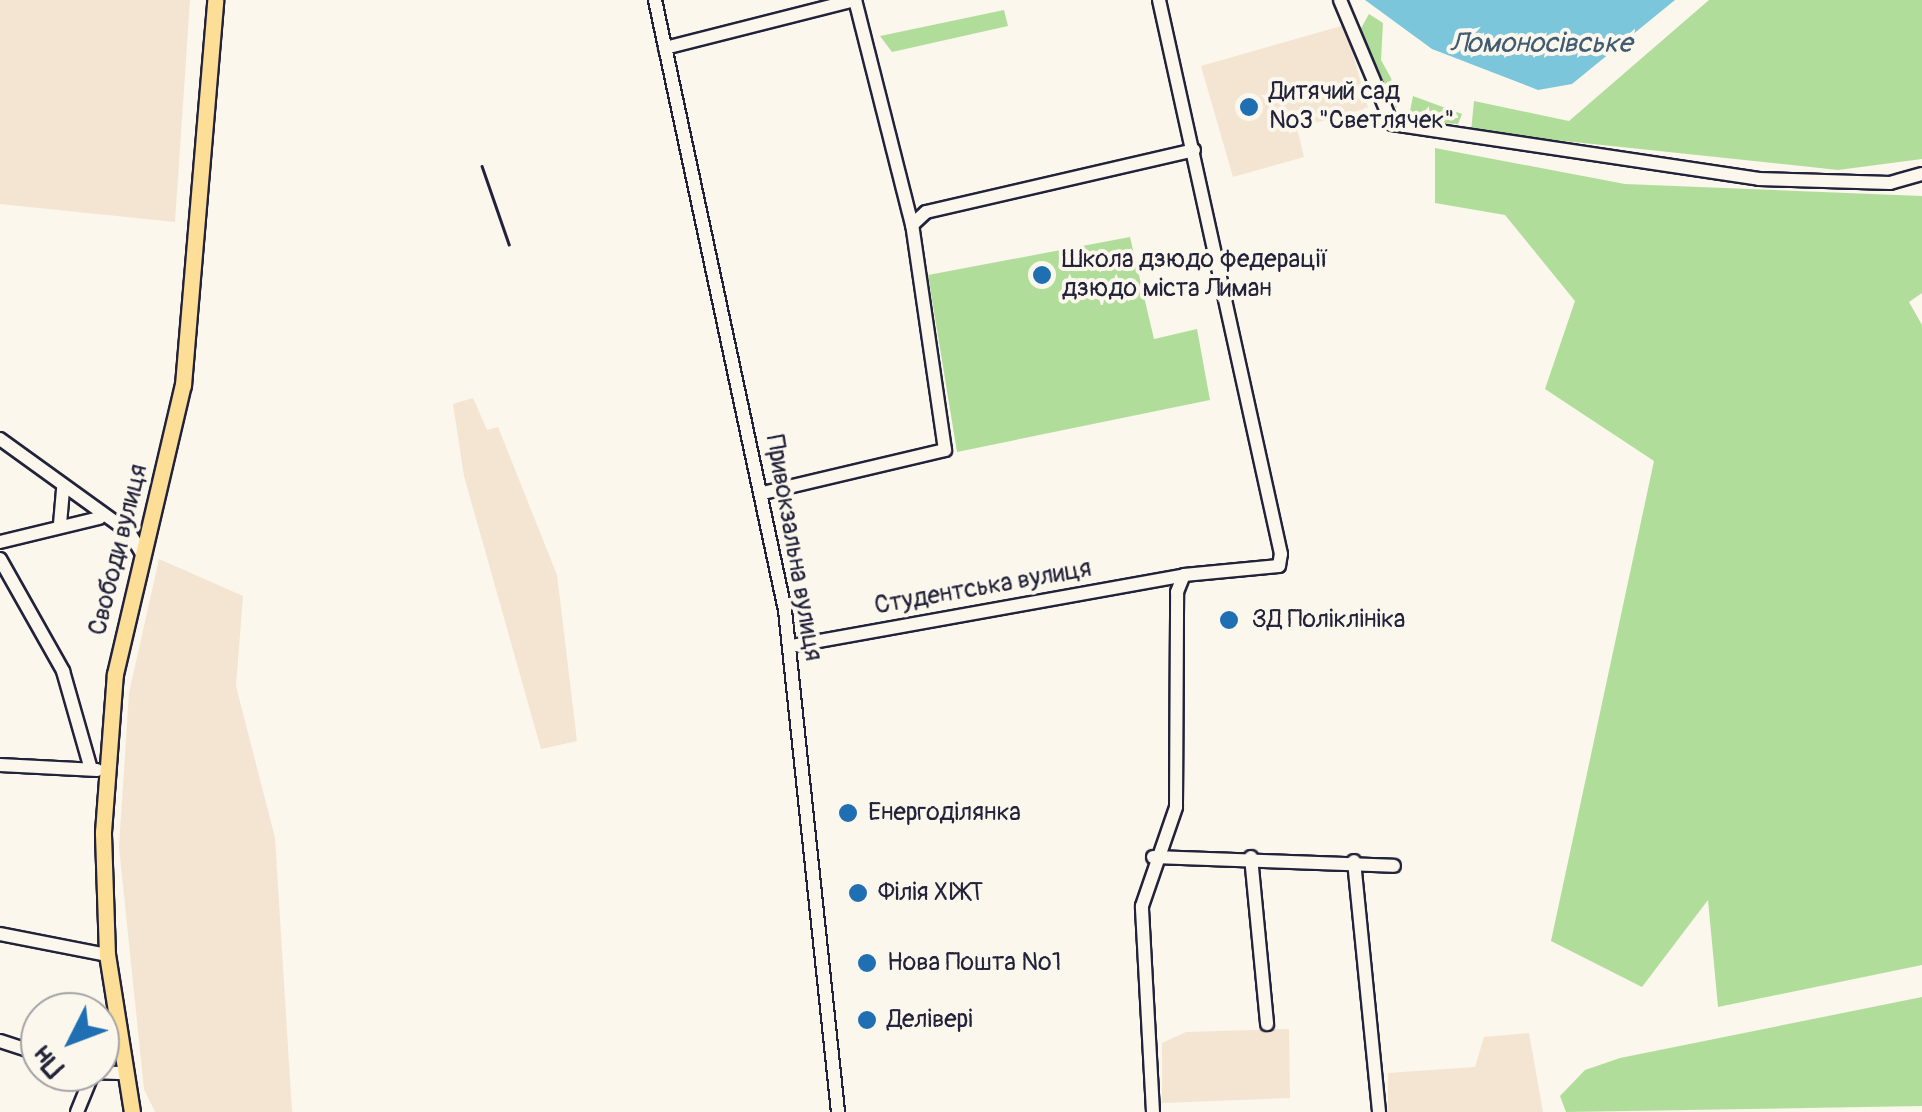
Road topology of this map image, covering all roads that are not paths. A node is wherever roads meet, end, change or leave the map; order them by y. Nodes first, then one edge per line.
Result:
1 (215, 0) edge
2 (655, 0) edge
3 (855, 0) edge
4 (1159, 0) edge
5 (1340, 0) edge
6 (665, 48) junction
7 (1194, 150) junction
8 (1922, 174) edge
9 (912, 225) junction
10 (0, 439) edge
11 (63, 488) junction
12 (763, 492) junction
13 (99, 518) junction
14 (60, 524) junction
15 (0, 542) edge
16 (143, 555) junction
17 (0, 558) edge
18 (1184, 574) junction
19 (790, 646) junction
20 (0, 765) edge
21 (91, 769) junction
22 (109, 771) junction
23 (1153, 857) junction
24 (1252, 857) junction
25 (1354, 860) junction
26 (1394, 866) dead end
27 (0, 934) edge
28 (107, 956) junction
29 (1266, 1024) dead end
30 (120, 1073) edge
31 (126, 1073) junction
32 (132, 1112) edge
33 (838, 1112) edge
34 (1153, 1112) edge
35 (1379, 1112) edge

1 - 16 main road, Свободи вулиця
2 - 6 street, Привокзальна вулиця
3 - 6 street
3 - 9 street
4 - 7 street
5 - 8 street
6 - 12 street, Привокзальна вулиця
7 - 9 street
7 - 18 street, Студентська вулиця
9 - 12 street
10 - 11 street
11 - 13 street
11 - 14 street
12 - 19 street, Привокзальна вулиця
13 - 14 street
13 - 16 street
14 - 15 street
16 - 22 main road, Свободи вулиця
17 - 21 street
18 - 19 street, Студентська вулиця
18 - 23 street
19 - 33 street, Привокзальна вулиця
20 - 21 street
21 - 22 street
22 - 28 main road, Свободи вулиця
23 - 24 street
23 - 34 street
24 - 25 street
24 - 29 street
25 - 26 street
25 - 35 street
27 - 28 street
28 - 31 main road, Свободи вулиця
30 - 31 street
31 - 32 main road, Свободи вулиця

